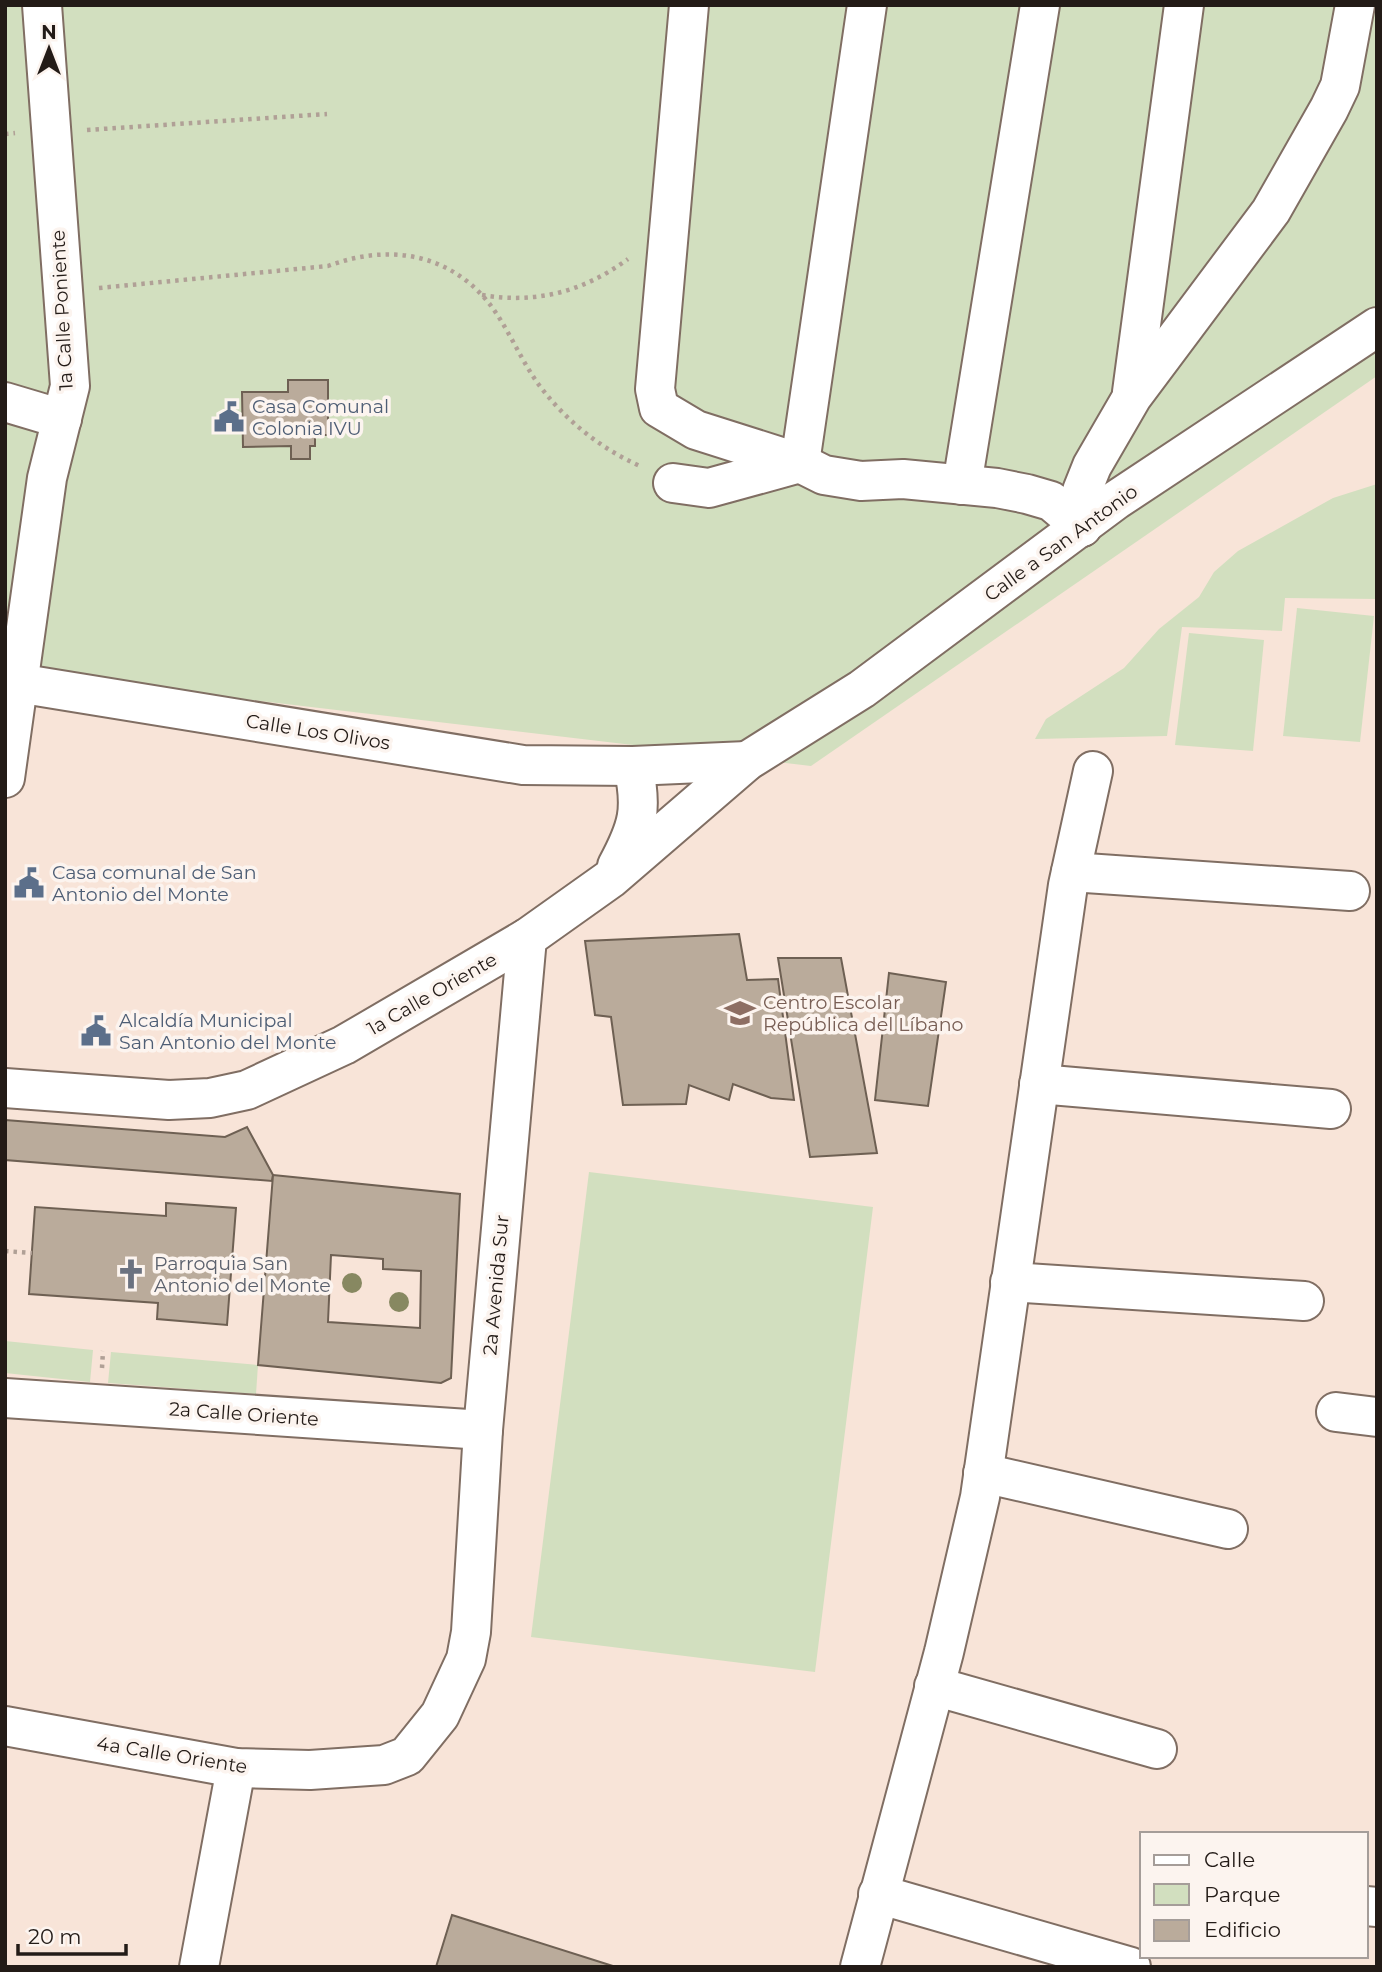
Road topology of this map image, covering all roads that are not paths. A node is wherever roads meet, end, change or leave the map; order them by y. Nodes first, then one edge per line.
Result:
1 (42, 5) edge
2 (689, 5) edge
3 (867, 5) edge
4 (1040, 5) edge
5 (1184, 5) edge
6 (1355, 5) edge
7 (1377, 327) edge
8 (1132, 397) junction
9 (5, 402) edge
10 (62, 419) junction
11 (800, 463) junction
12 (673, 484) road end
13 (962, 485) junction
14 (1082, 527) junction
15 (11, 682) edge
16 (747, 761) junction
17 (633, 766) junction
18 (1093, 771) dead end
19 (5, 778) edge
20 (1071, 872) junction
21 (610, 879) junction
22 (1350, 891) dead end
23 (527, 938) junction
24 (1039, 1084) junction
25 (14, 1089) edge
26 (1331, 1109) dead end
27 (1010, 1282) junction
28 (1304, 1301) dead end
29 (5, 1398) edge
30 (1336, 1412) dead end
31 (1377, 1417) edge
32 (482, 1430) junction
33 (983, 1473) junction
34 (1228, 1529) dead end
35 (471, 1632) joint
36 (934, 1686) junction
37 (5, 1726) edge
38 (1157, 1749) dead end
39 (236, 1768) junction
40 (878, 1894) junction
41 (200, 1967) edge
42 (860, 1967) edge
43 (1131, 1967) edge

1 - 10 street, 1a Calle Poniente
2 - 11 street
3 - 11 street
4 - 13 street
5 - 8 street
6 - 8 street
7 - 14 street, Calle a San Antonio
8 - 14 street
9 - 10 street
10 - 15 street, 1a Calle Poniente
11 - 12 street
11 - 13 street
13 - 14 street
14 - 16 street, Calle a San Antonio
15 - 17 street, Calle Los Olivos
15 - 19 street, 1a Calle Poniente
16 - 17 street, Calle Los Olivos
16 - 21 street, 1a Calle Oriente
17 - 21 street
18 - 20 street
20 - 22 street
20 - 24 street
21 - 23 street, 1a Calle Oriente
23 - 25 street, 1a Calle Oriente
23 - 32 street, 2a Avenida Sur
24 - 26 street
24 - 27 street
27 - 28 street
27 - 33 street
29 - 32 street, 2a Calle Oriente
30 - 31 street
32 - 35 street, 2a Avenida Sur
33 - 34 street
33 - 36 street
35 - 39 street, 4a Calle Oriente
36 - 38 street
36 - 40 street
37 - 39 street, 4a Calle Oriente
39 - 41 street
40 - 42 street
40 - 43 street

